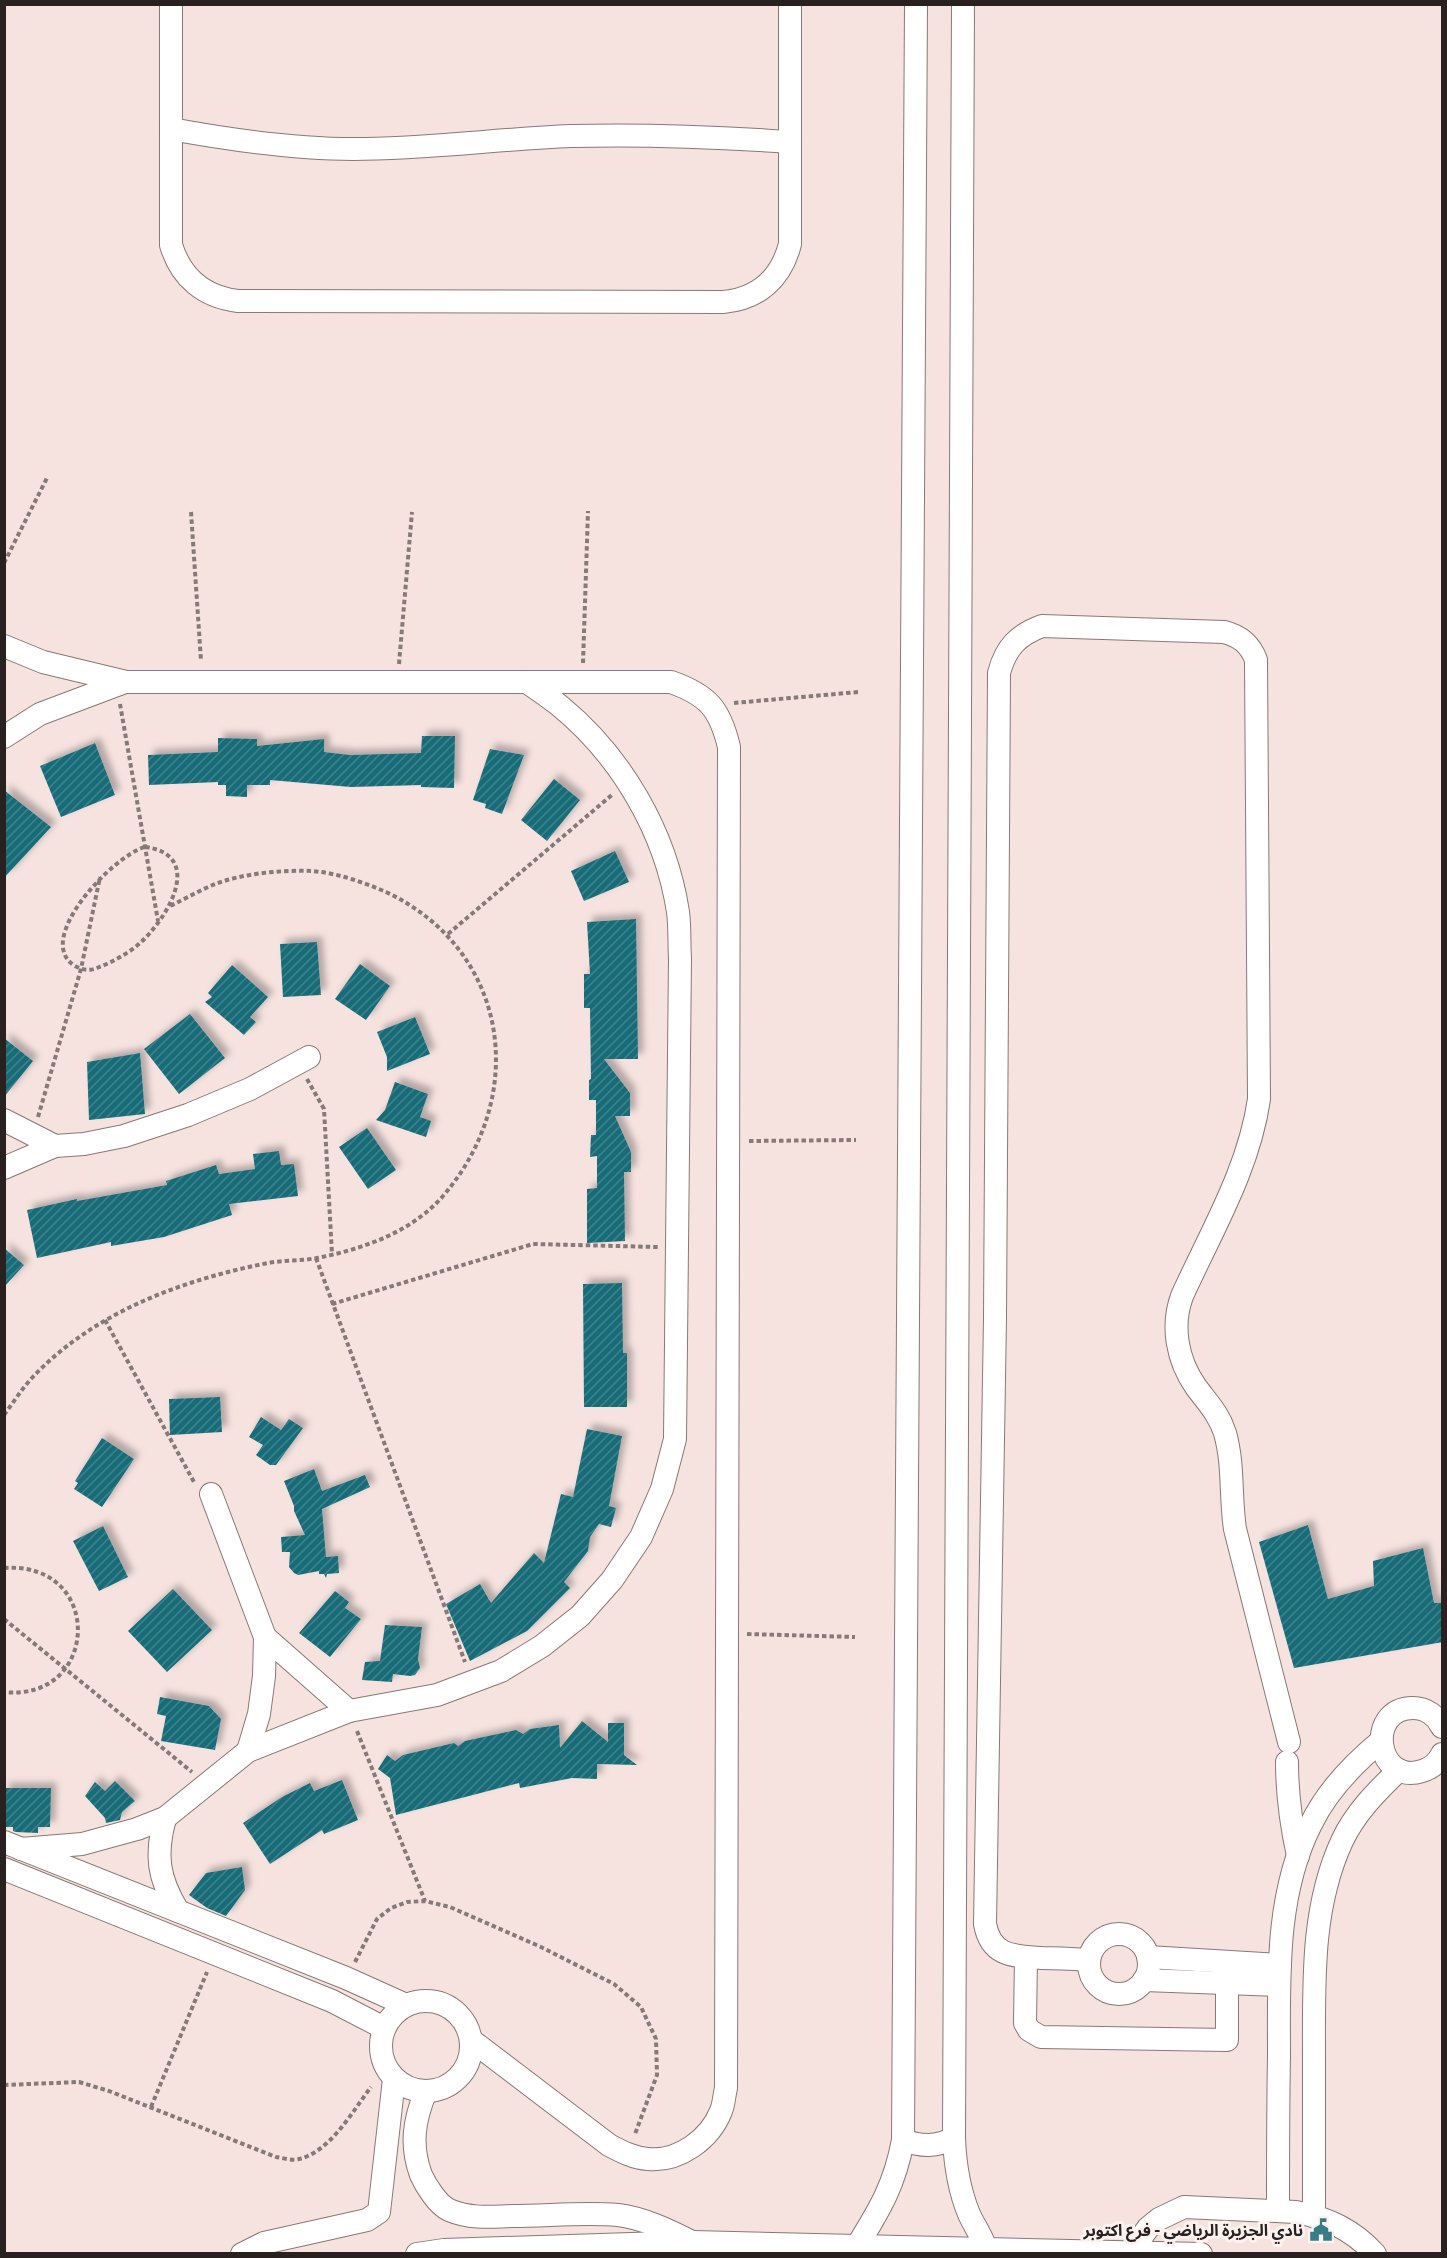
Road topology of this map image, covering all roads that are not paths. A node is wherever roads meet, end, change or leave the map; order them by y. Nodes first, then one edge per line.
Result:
1 (171, 4) edge
2 (790, 4) edge
3 (916, 4) edge
4 (963, 4) edge
5 (171, 129) junction
6 (790, 142) junction
7 (4, 646) edge
8 (527, 682) junction
9 (122, 683) junction
10 (4, 737) edge
11 (301, 1061) road end
12 (4, 1120) edge
13 (55, 1146) junction
14 (4, 1168) edge
15 (213, 1500) road end
16 (265, 1637) junction
17 (349, 1711) junction
18 (1443, 1727) edge
19 (1381, 1741) junction
20 (248, 1751) junction
21 (1443, 1754) edge
22 (1399, 1770) junction
23 (165, 1818) junction
24 (13, 1846) edge
25 (1298, 1856) junction
26 (4, 1869) edge
27 (178, 1911) junction
28 (1282, 1936) junction
29 (1317, 1938) junction
30 (1026, 1957) junction
31 (1148, 1957) junction
32 (1089, 1960) junction
33 (1144, 1980) junction
34 (1227, 1983) junction
35 (1279, 1983) junction
36 (1314, 2000) junction
37 (406, 2005) junction
38 (384, 2028) junction
39 (471, 2040) junction
40 (390, 2073) junction
41 (426, 2091) junction
42 (1314, 2092) junction
43 (1278, 2093) junction
44 (954, 2138) junction
45 (903, 2140) junction
46 (1278, 2211) junction
47 (1314, 2216) junction
48 (693, 2242) junction
49 (856, 2246) junction
50 (986, 2251) edge
51 (1131, 2252) junction
52 (242, 2253) edge
53 (417, 2253) edge
54 (1201, 2253) edge
55 (1375, 2253) edge

1 - 5 street
2 - 6 street
3 - 45 street
4 - 44 street
5 - 6 street
5 - 6 street
7 - 9 street
8 - 9 street
8 - 17 street
8 - 39 street
9 - 10 street
11 - 13 street
12 - 13 street
13 - 14 street
15 - 16 street
16 - 17 street
16 - 20 street
17 - 20 street
18 - 19 street
19 - 22 street
19 - 25 street
20 - 23 street
21 - 22 street
22 - 29 street
23 - 24 street
23 - 27 street
24 - 27 street
25 - 28 street
25 - 30 street
26 - 38 street
27 - 37 street
28 - 29 street
28 - 35 street
29 - 36 street
30 - 32 street
30 - 34 street
31 - 32 street
31 - 33 street
31 - 35 street
32 - 33 street
33 - 34 street
34 - 35 street
35 - 36 street
35 - 43 street
36 - 42 street
37 - 38 street
37 - 39 street
38 - 40 street
39 - 41 street
40 - 41 street
40 - 52 street
41 - 48 street
42 - 43 street
42 - 47 street
43 - 46 street
44 - 45 street
44 - 50 street
45 - 49 street
46 - 47 street
46 - 51 street
47 - 55 street
48 - 49 street
48 - 53 street
49 - 50 street
50 - 51 street
51 - 54 street

